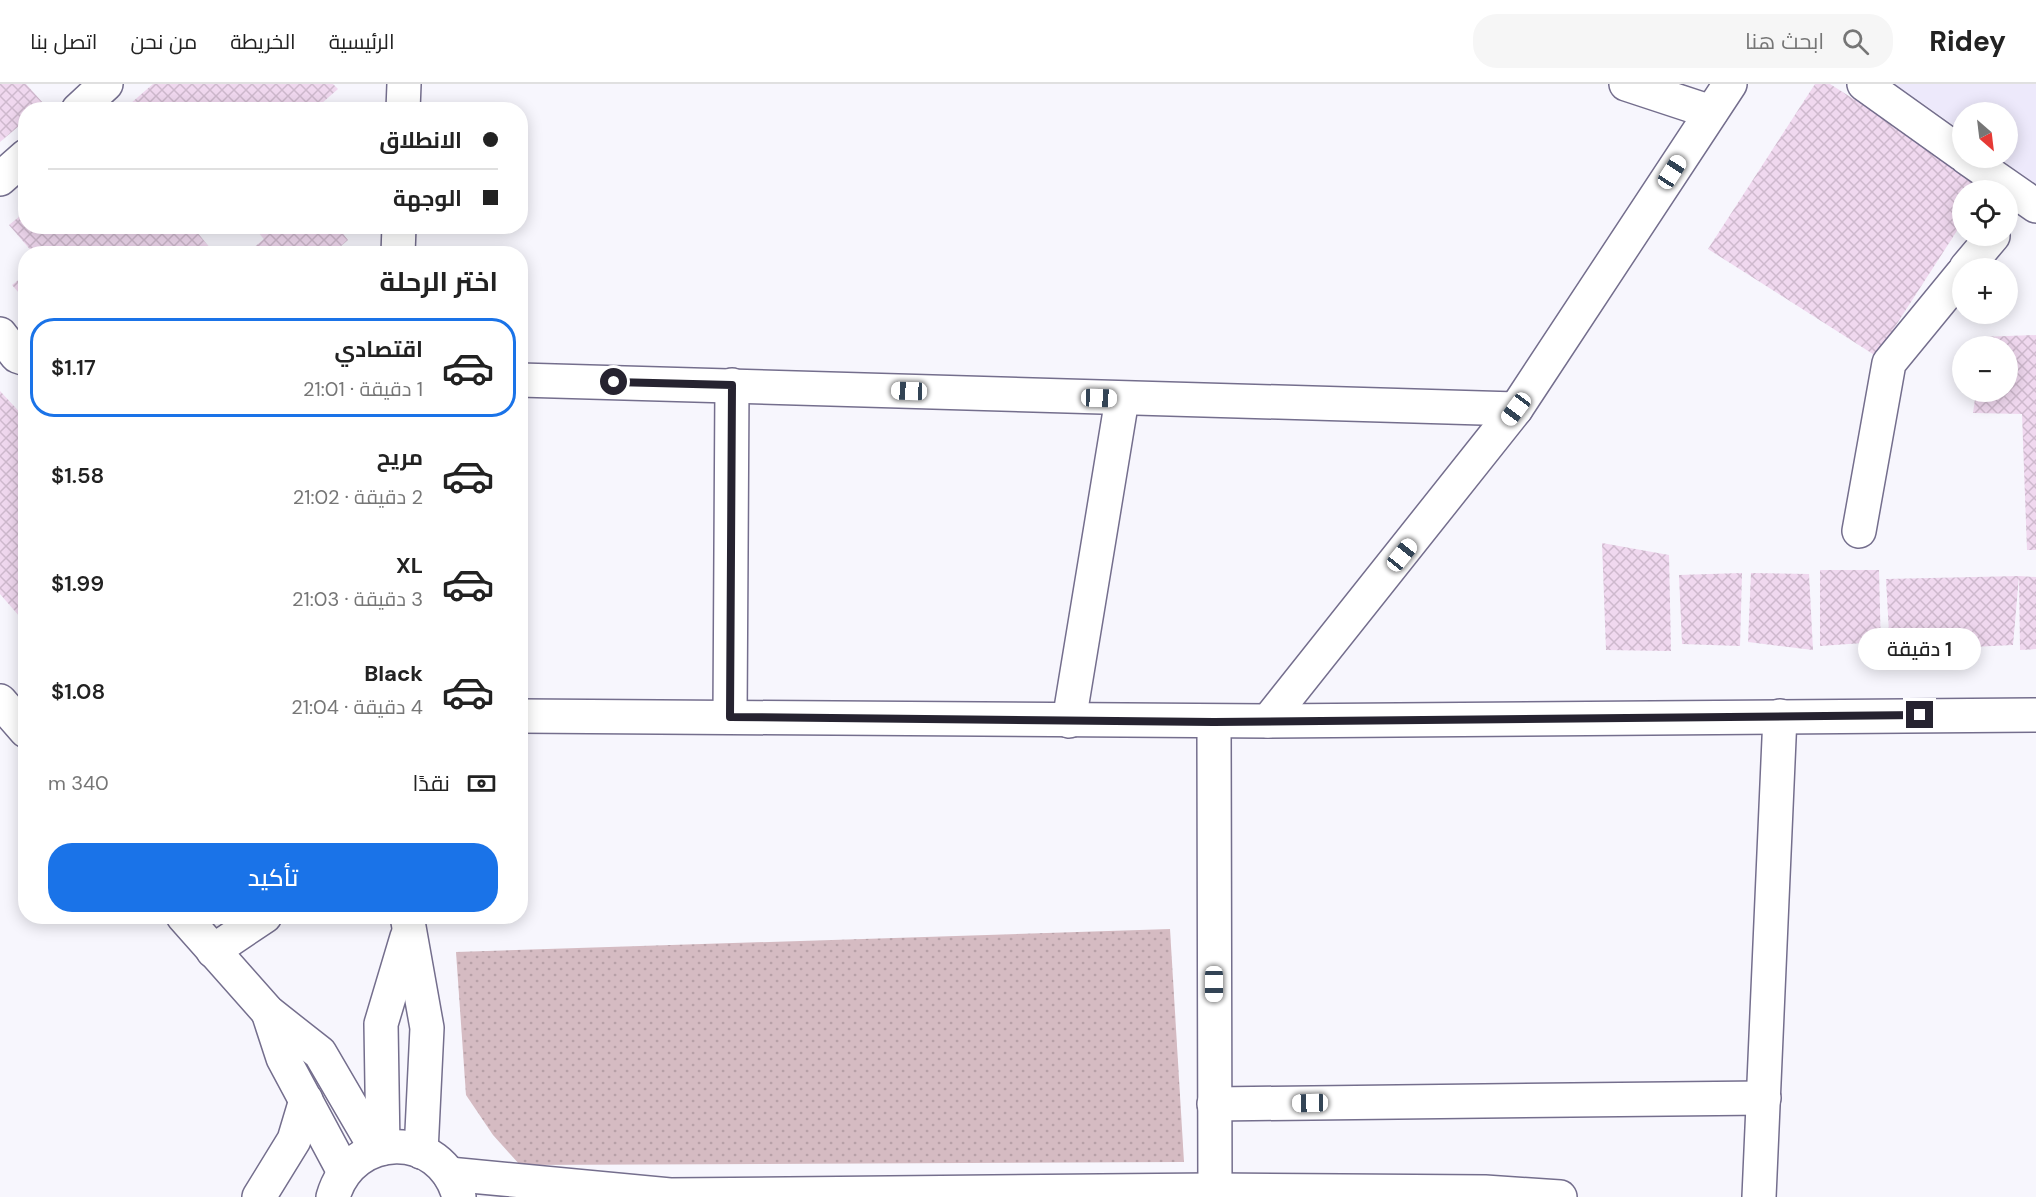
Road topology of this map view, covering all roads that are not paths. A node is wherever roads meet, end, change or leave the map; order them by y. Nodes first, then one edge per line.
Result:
1 (106, 84) edge
2 (404, 84) edge
3 (1626, 84) edge
4 (1730, 84) edge
5 (1864, 84) edge
6 (87, 102) edge
7 (403, 102) edge
8 (1711, 112) junction
9 (1952, 147) edge
10 (18, 163) edge
11 (1978, 168) edge
12 (0, 179) edge
13 (2022, 208) edge
14 (1985, 246) edge
15 (1974, 258) edge
16 (1952, 286) edge
17 (0, 334) edge
18 (18, 356) edge
19 (528, 380) edge
20 (732, 385) junction
21 (1122, 399) junction
22 (1516, 409) junction
23 (1859, 531) dead end
24 (0, 701) edge
25 (2036, 715) edge
26 (528, 716) edge
27 (1780, 716) junction
28 (730, 717) junction
29 (1069, 721) junction
30 (1268, 721) junction
31 (18, 722) edge
32 (1214, 722) junction
33 (190, 924) edge
34 (253, 924) edge
35 (408, 924) edge
36 (213, 951) junction
37 (268, 1012) junction
38 (1764, 1098) junction
39 (306, 1100) junction
40 (1214, 1104) junction
41 (380, 1149) junction
42 (421, 1152) junction
43 (338, 1184) edge
44 (454, 1186) edge
45 (1214, 1194) edge
46 (663, 1196) edge
47 (259, 1197) edge
48 (1560, 1197) edge
49 (1759, 1197) edge

1 - 6 street
2 - 7 street
3 - 8 street
4 - 8 street
5 - 9 street
8 - 22 street
10 - 12 street
11 - 13 street
14 - 15 street
16 - 23 street
17 - 18 street
19 - 20 street
20 - 21 street
20 - 28 street
21 - 22 street
21 - 29 street
22 - 30 street
24 - 31 street
25 - 27 street
26 - 28 street
27 - 30 street
27 - 38 street
28 - 29 street
29 - 32 street
30 - 32 street
32 - 40 street
33 - 36 street
34 - 36 street
35 - 41 street
35 - 42 street
36 - 37 street
37 - 39 street
37 - 41 street
38 - 40 street
38 - 49 street
39 - 43 street
39 - 47 street
40 - 45 street
41 - 42 street
41 - 43 street
42 - 44 street
44 - 46 street
45 - 46 street
45 - 48 street

